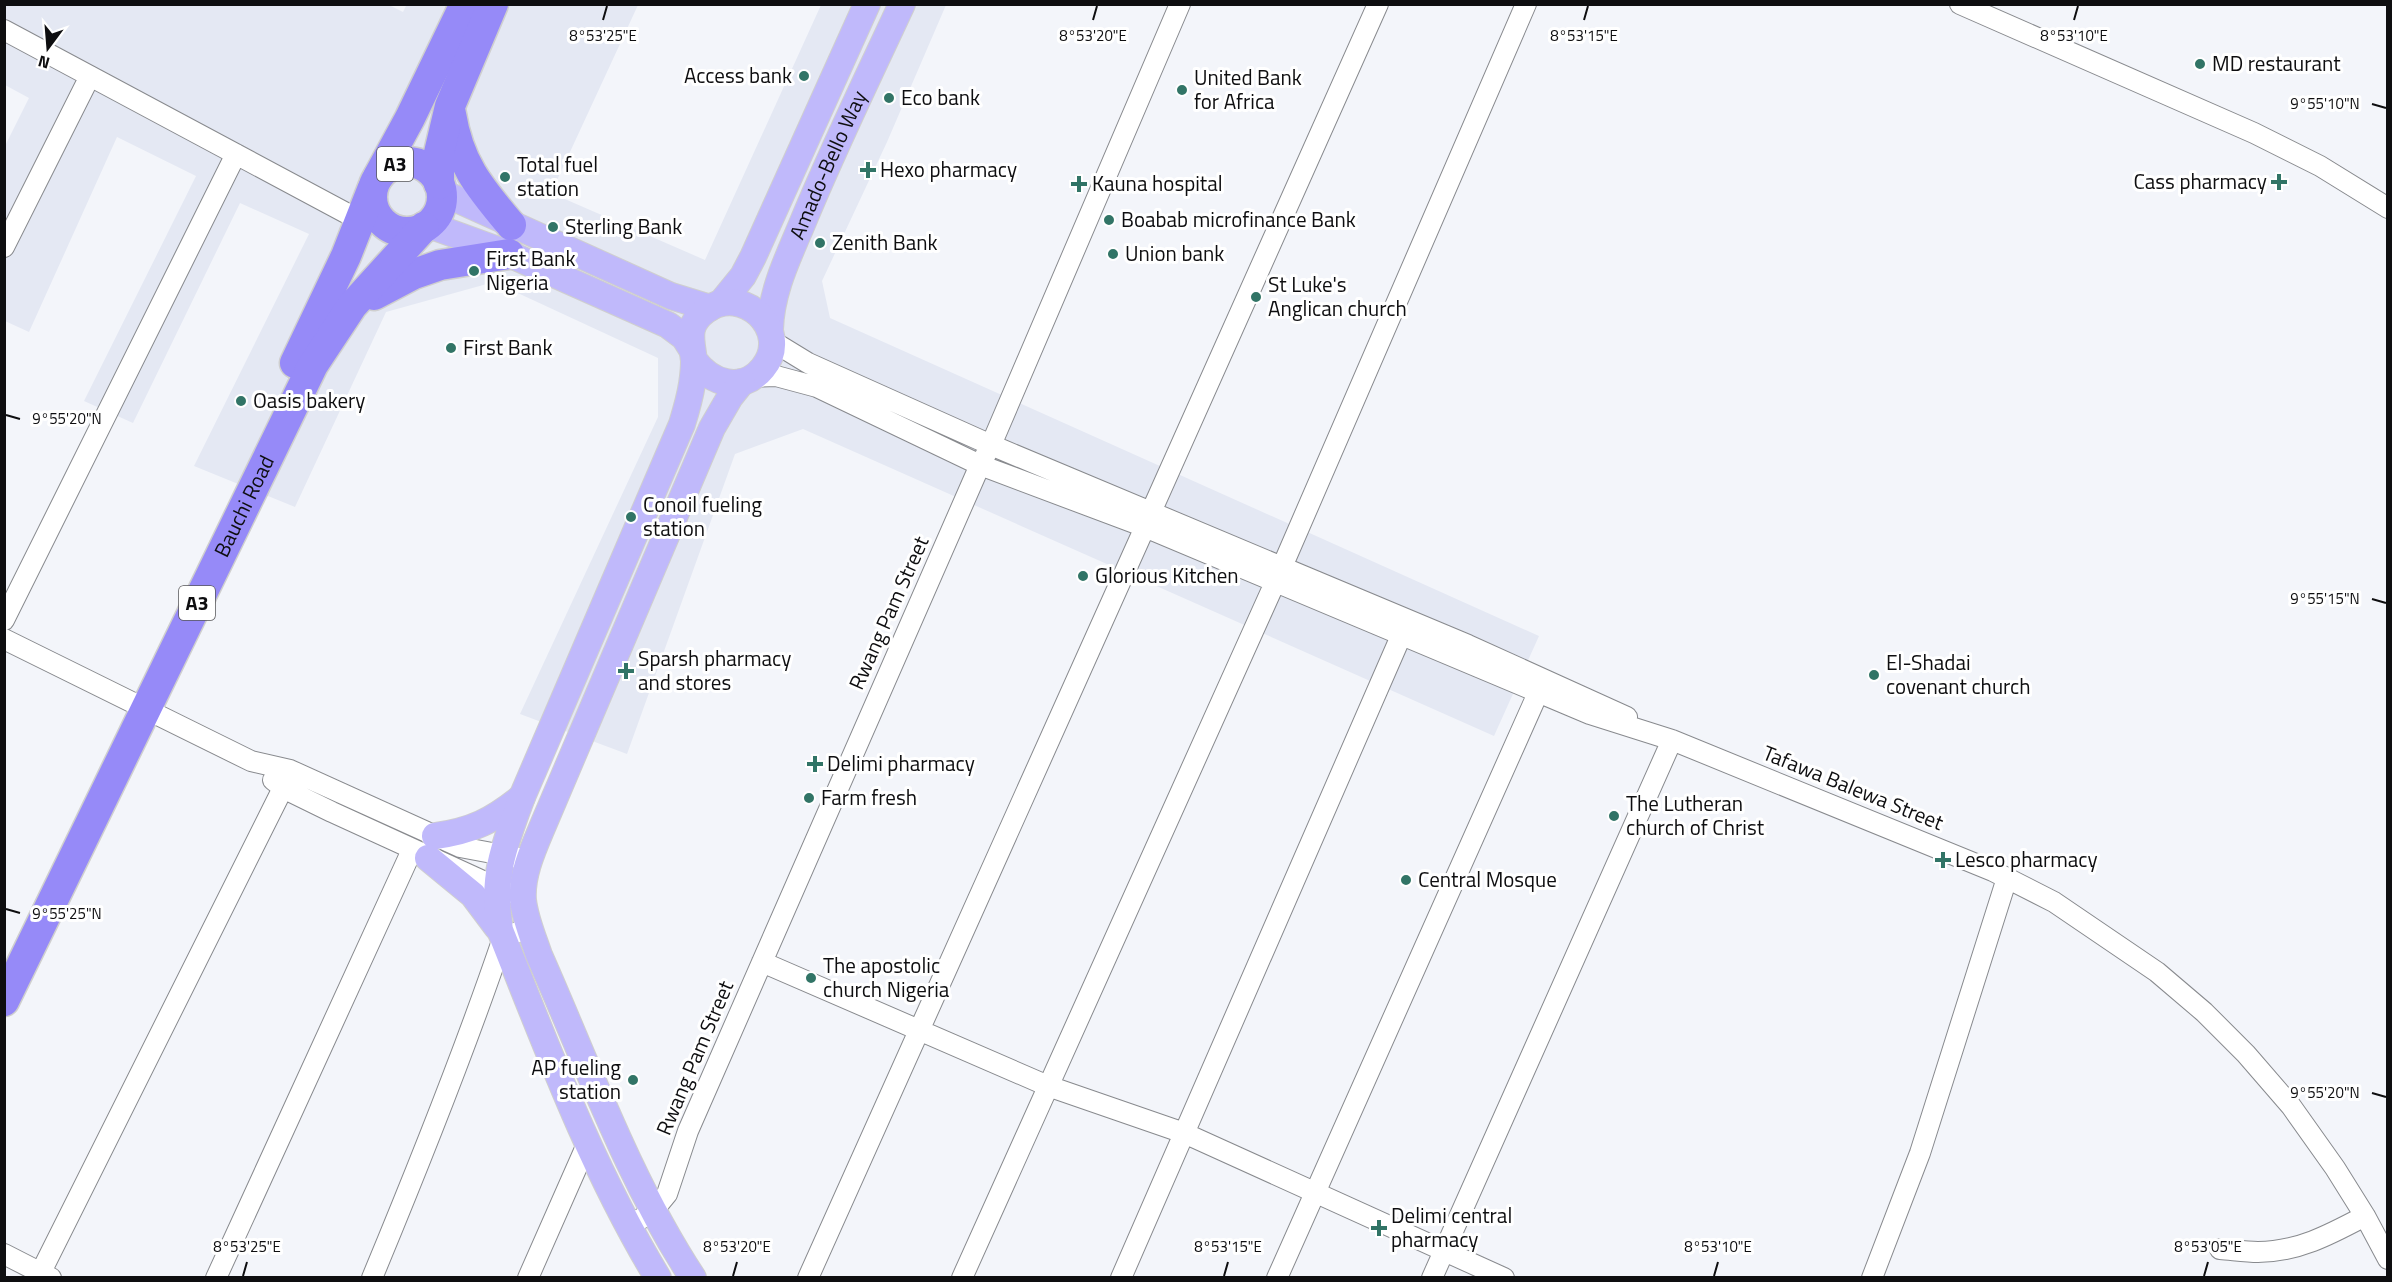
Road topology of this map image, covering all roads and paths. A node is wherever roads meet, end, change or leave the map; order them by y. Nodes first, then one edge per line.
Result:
1 (465, 4) edge
2 (493, 4) edge
3 (867, 4) edge
4 (902, 4) edge
5 (1180, 4) edge
6 (1378, 4) edge
7 (1526, 4) edge
8 (1960, 4) edge
9 (4, 30) edge
10 (90, 76) junction
11 (450, 106) junction
12 (236, 154) junction
13 (375, 184) junction
14 (440, 188) junction
15 (2388, 208) edge
16 (361, 221) junction
17 (426, 226) junction
18 (510, 239) junction
19 (4, 247) edge
20 (716, 305) junction
21 (352, 306) junction
22 (771, 335) junction
23 (692, 354) junction
24 (747, 379) junction
25 (991, 446) junction
26 (980, 465) junction
27 (1148, 519) junction
28 (1279, 575) junction
29 (4, 620) edge
30 (1401, 636) junction
31 (4, 639) edge
32 (1538, 693) junction
33 (138, 705) junction
34 (1672, 740) junction
35 (287, 779) junction
36 (522, 797) junction
37 (425, 848) junction
38 (502, 856) junction
39 (529, 860) junction
40 (2007, 879) junction
41 (496, 888) junction
42 (523, 900) junction
43 (530, 927) junction
44 (501, 934) junction
45 (4, 960) edge
46 (762, 963) junction
47 (4, 1001) edge
48 (919, 1032) junction
49 (1048, 1086) junction
50 (1184, 1134) junction
51 (588, 1142) junction
52 (1316, 1193) junction
53 (653, 1211) junction
54 (2365, 1216) junction
55 (628, 1227) junction
56 (2220, 1249) dead end
57 (1444, 1250) junction
58 (4, 1254) edge
59 (2388, 1259) edge
60 (43, 1276) edge
61 (216, 1278) edge
62 (372, 1278) edge
63 (528, 1278) edge
64 (658, 1278) edge
65 (693, 1278) edge
66 (808, 1278) edge
67 (962, 1278) edge
68 (1121, 1278) edge
69 (1277, 1278) edge
70 (1432, 1278) edge
71 (1504, 1278) edge
72 (1872, 1278) edge

1 - 13 highway, A3
2 - 11 highway, A3
3 - 20 main road, Amado-Bello Way
4 - 22 main road, Amado-Bello Way
5 - 25 street, Rwang Pam Street
6 - 27 street
7 - 28 street
8 - 15 street
9 - 10 street
10 - 12 street
10 - 19 street
11 - 14 highway, A3
11 - 18 highway
12 - 16 street
12 - 29 street
13 - 14 highway, A3
13 - 16 highway, Bauchi Road / A3
13 - 17 highway, A3
14 - 17 highway, A3
14 - 18 main road
16 - 33 highway, Bauchi Road / A3
17 - 18 main road
17 - 21 highway, Bauchi Road / A3
18 - 20 main road
18 - 21 highway
18 - 23 main road
20 - 22 main road
20 - 23 main road
21 - 33 highway, Bauchi Road / A3
22 - 24 main road
22 - 25 street
23 - 24 main road
23 - 36 main road
24 - 26 street
24 - 39 main road
25 - 26 street, Rwang Pam Street
25 - 27 street
26 - 27 street
26 - 46 street, Rwang Pam Street
27 - 28 street
27 - 48 street
28 - 30 street
28 - 34 street
28 - 49 street
30 - 32 street
30 - 50 street
31 - 33 street
32 - 34 street
32 - 52 street
33 - 35 street
33 - 45 highway, Bauchi Road / A3
33 - 47 highway, Bauchi Road / A3
34 - 40 street, Tafawa Balewa Street
34 - 57 street
35 - 37 street
35 - 37 street
35 - 60 street
36 - 37 main road
36 - 38 main road
37 - 38 street
37 - 41 street
37 - 44 main road
37 - 61 street
38 - 39 street
38 - 41 main road
39 - 42 main road
40 - 54 street, Tafawa Balewa Street
40 - 72 street
41 - 42 street
41 - 44 main road
42 - 43 main road
43 - 44 street
43 - 53 main road
44 - 51 main road
44 - 62 street
46 - 48 street
46 - 53 street, Rwang Pam Street
48 - 49 street
48 - 66 street
49 - 50 street
49 - 67 street
50 - 52 street
50 - 68 street
51 - 55 main road
51 - 63 street
52 - 57 street
52 - 69 street
53 - 55 street, Rwang Pam Street
53 - 65 main road
54 - 56 street
54 - 59 street, Tafawa Balewa Street
55 - 64 main road
57 - 70 street
57 - 71 street
58 - 60 street

